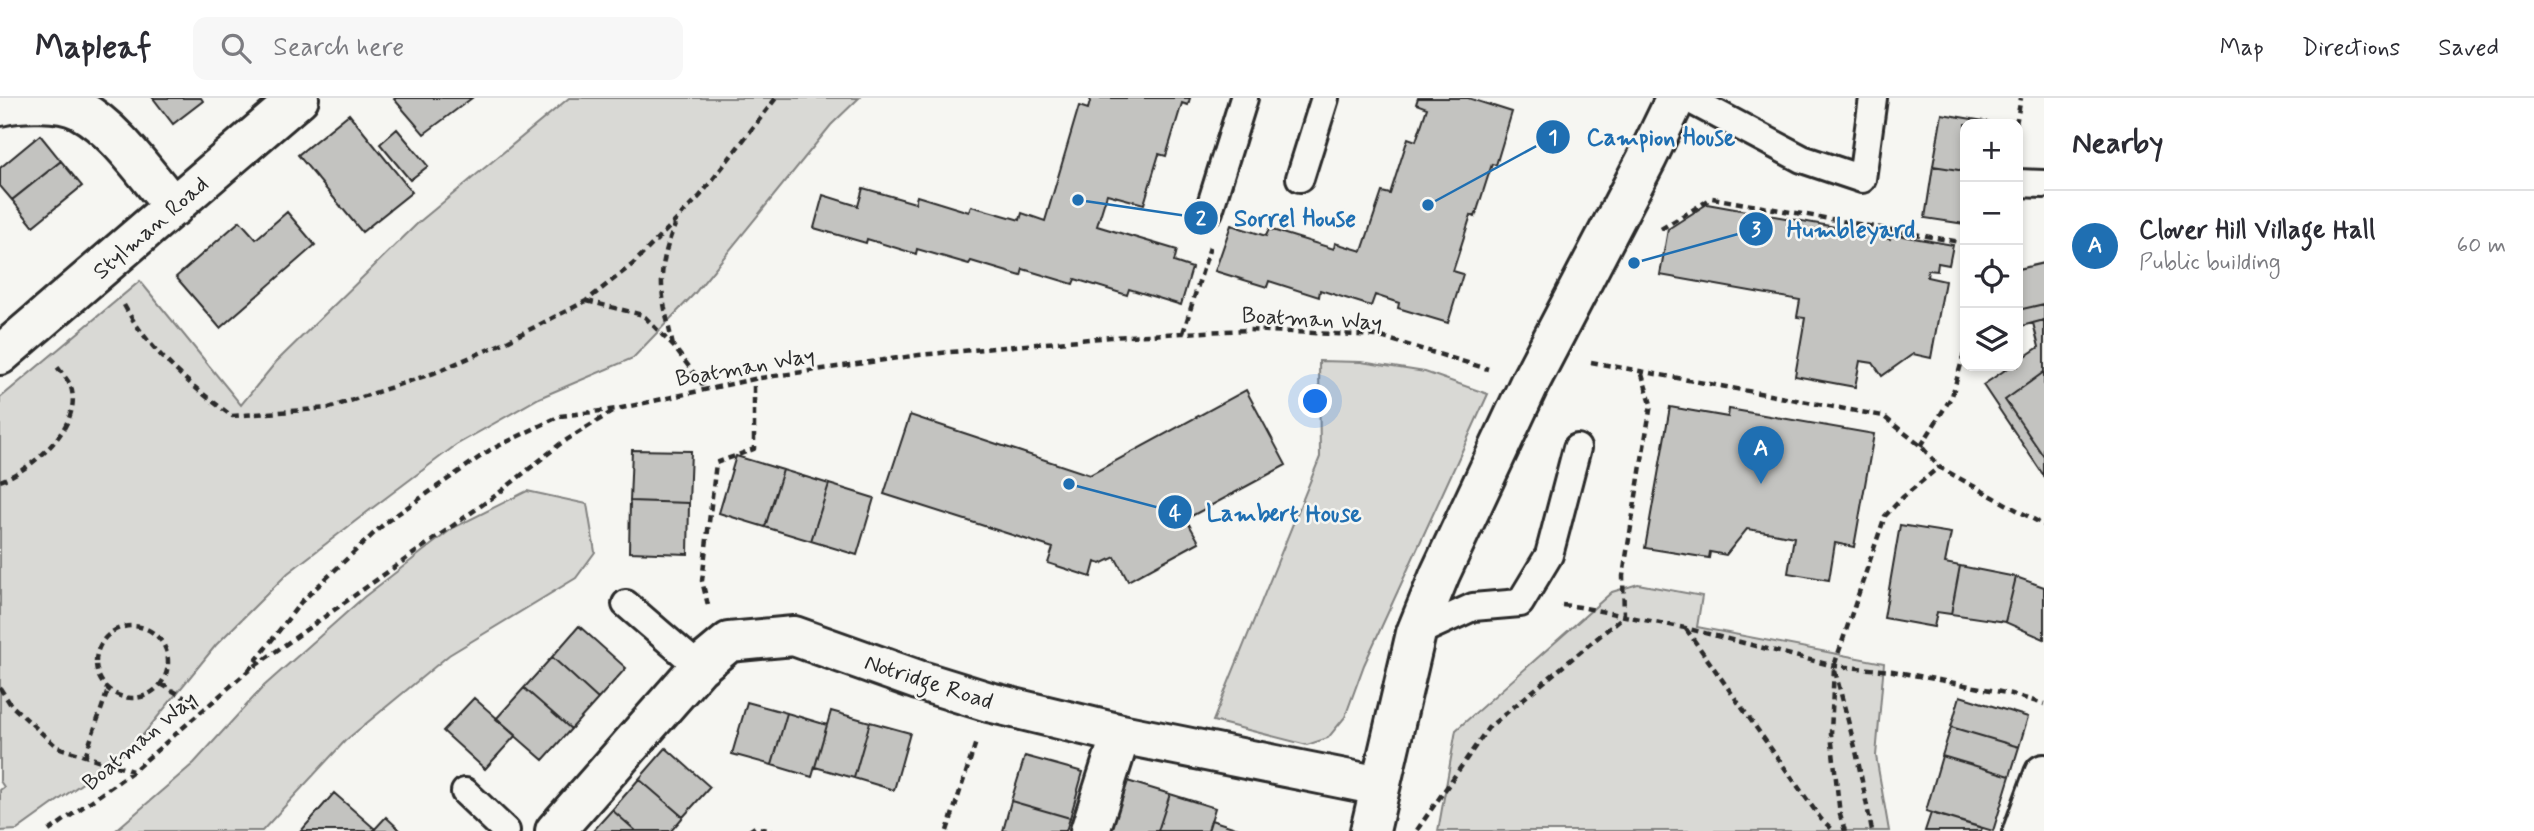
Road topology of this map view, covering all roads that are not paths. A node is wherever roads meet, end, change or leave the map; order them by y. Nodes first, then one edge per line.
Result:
1 (299, 98) edge
2 (1244, 98) edge
3 (1325, 98) edge
4 (1676, 98) edge
5 (1687, 98) edge
6 (1873, 98) edge
7 (0, 106) edge
8 (1300, 178) dead end
9 (2023, 183) edge
10 (2044, 184) edge
11 (174, 207) junction
12 (1209, 211) dead end
13 (0, 355) edge
14 (1577, 448) dead end
15 (626, 604) dead end
16 (1416, 633) junction
17 (699, 667) junction
18 (1121, 734) junction
19 (2044, 774) edge
20 (1381, 784) junction
21 (465, 792) dead end
22 (506, 831) edge
23 (555, 831) edge
24 (1090, 831) edge
25 (1370, 831) edge
26 (2023, 831) edge

1 - 11 street, Stylman Road
2 - 12 lane
3 - 8 lane
4 - 16 street
5 - 6 lane
7 - 11 street
9 - 10 lane
11 - 13 street, Stylman Road
14 - 16 lane
15 - 17 lane
16 - 20 street
17 - 18 street, Notridge Road
17 - 23 street
18 - 20 street, Notridge Road
18 - 24 street
19 - 26 street
20 - 25 street
21 - 22 lane

